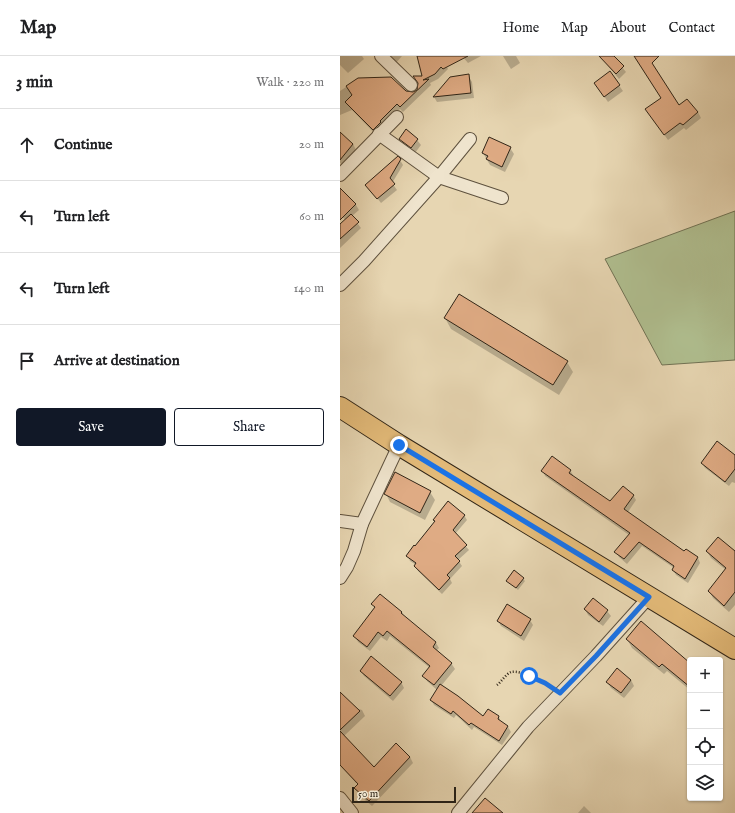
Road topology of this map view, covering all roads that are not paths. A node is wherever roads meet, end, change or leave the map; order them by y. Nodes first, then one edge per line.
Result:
1 (381, 56) edge
2 (411, 85) dead end
3 (397, 117) dead end
4 (380, 134) junction
5 (470, 139) dead end
6 (340, 175) edge
7 (439, 176) junction
8 (502, 198) dead end
9 (340, 285) edge
10 (340, 407) edge
11 (399, 445) junction
12 (340, 521) edge
13 (362, 524) junction
14 (340, 578) edge
15 (649, 597) junction
16 (735, 649) edge
17 (340, 798) edge
18 (352, 813) edge
19 (458, 813) edge

1 - 2 street
3 - 4 street
4 - 6 street
4 - 7 street
5 - 7 street
7 - 8 street
7 - 9 street
10 - 11 main road
11 - 13 street
11 - 15 main road
12 - 13 street
13 - 14 street
15 - 16 main road
15 - 19 street
17 - 18 street

